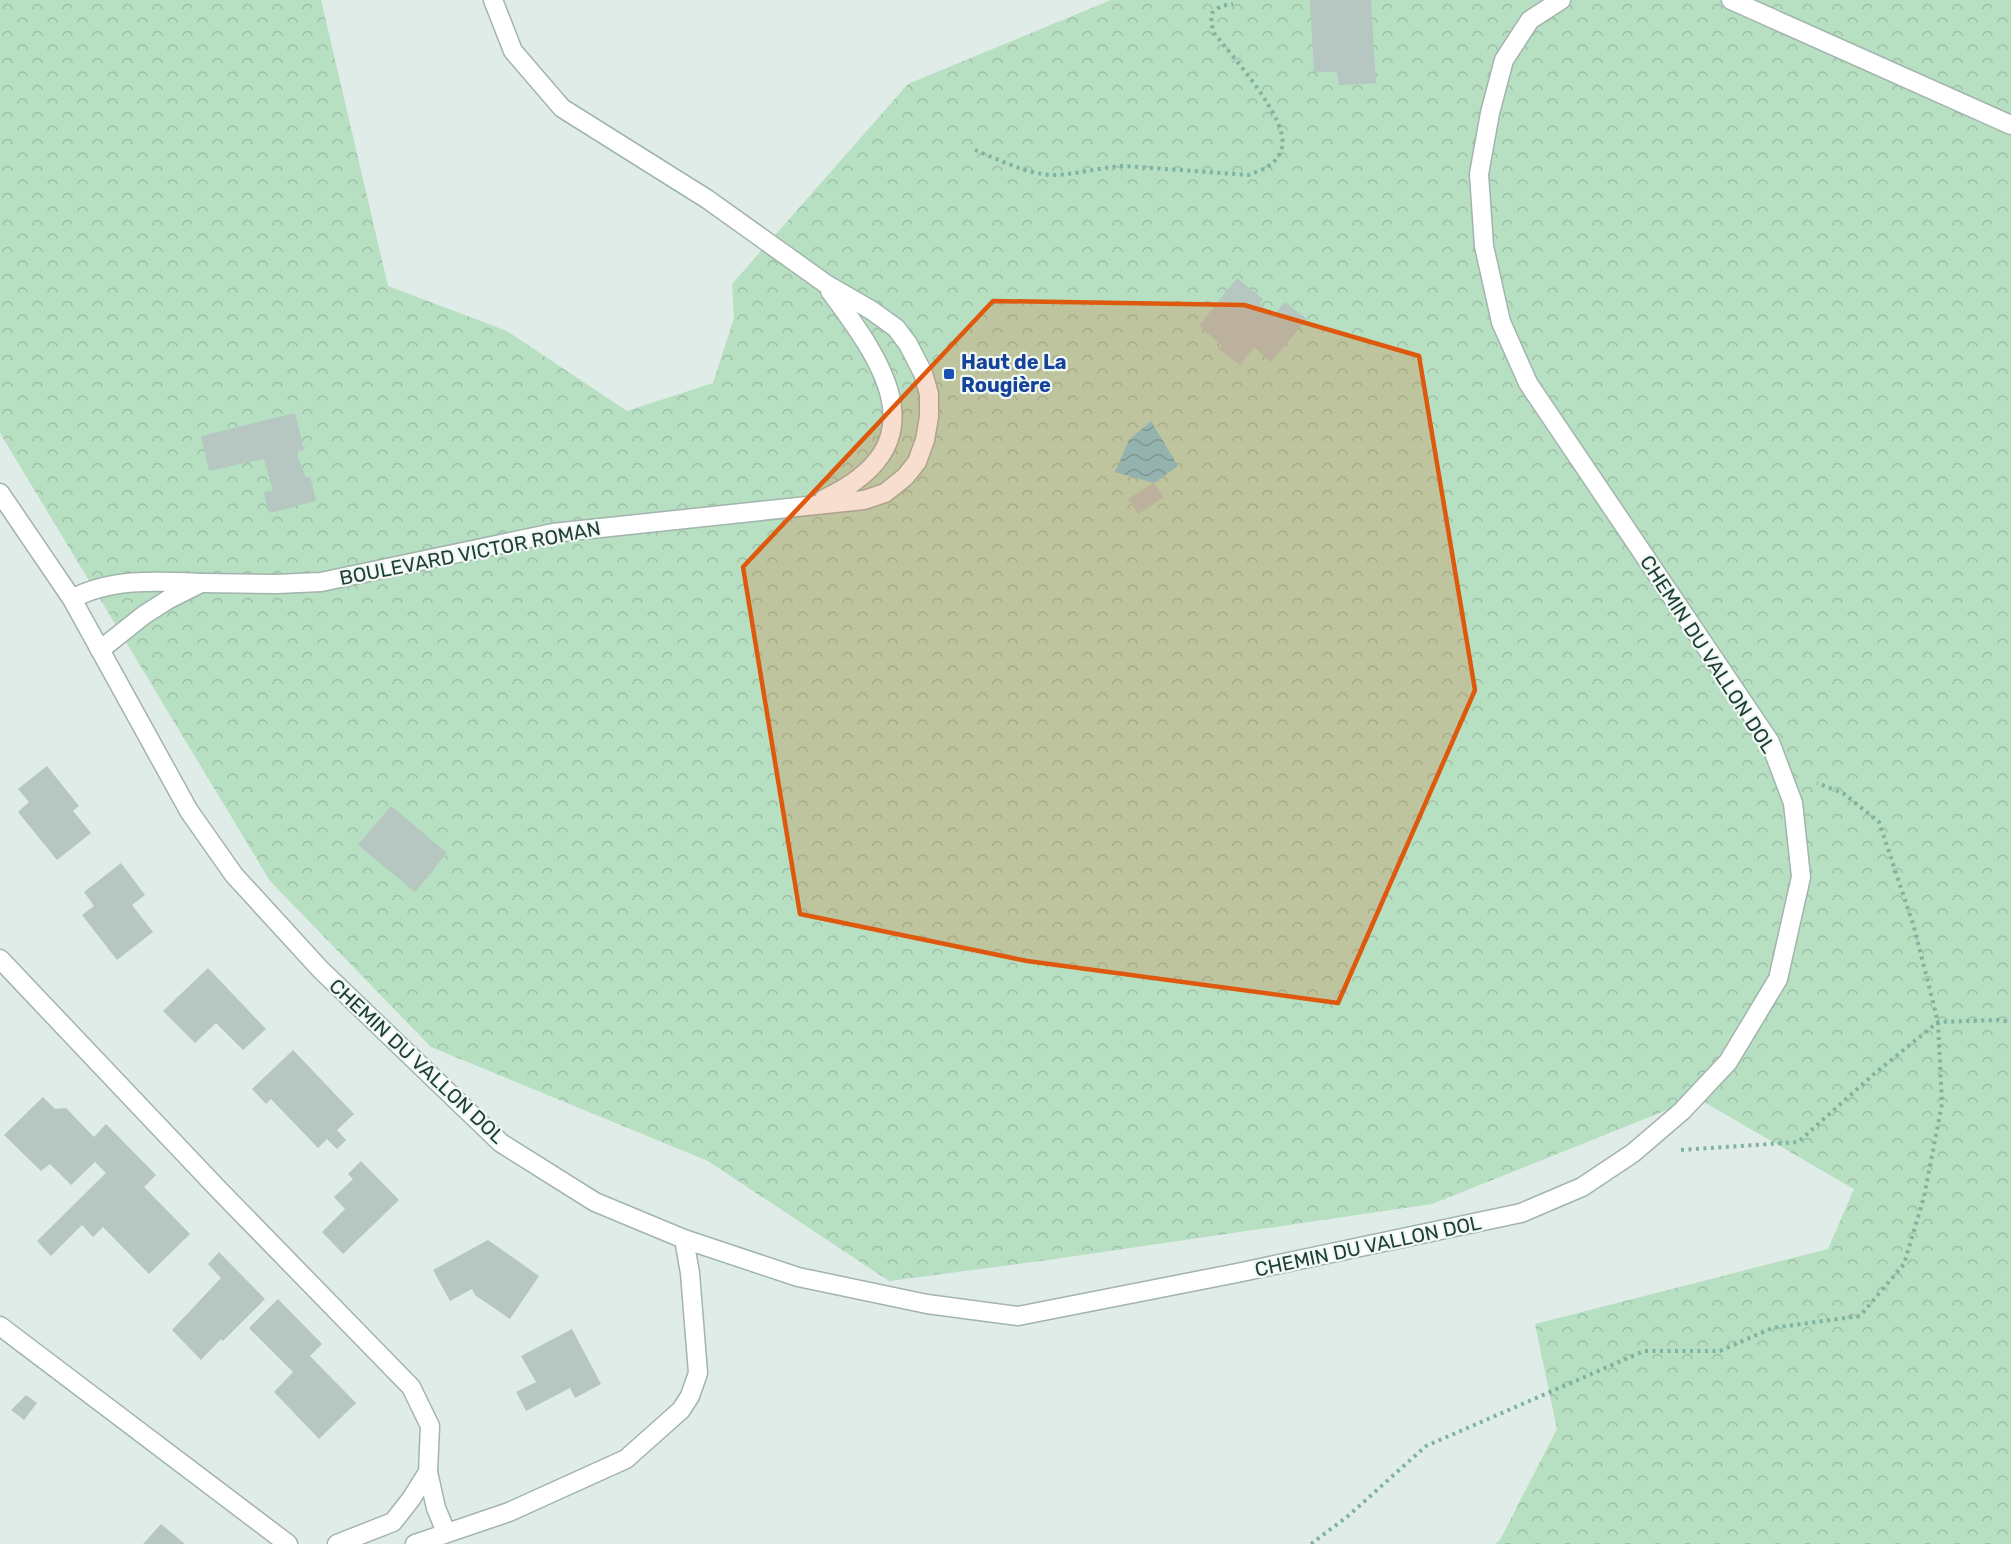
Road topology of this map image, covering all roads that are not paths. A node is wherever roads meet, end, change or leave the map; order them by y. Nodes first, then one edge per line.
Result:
1 (493, 0) edge
2 (1561, 0) edge
3 (1731, 0) edge
4 (2011, 125) edge
5 (826, 285) junction
6 (0, 493) edge
7 (810, 506) junction
8 (201, 584) junction
9 (72, 599) junction
10 (100, 650) junction
11 (0, 959) edge
12 (684, 1239) junction
13 (0, 1326) edge
14 (428, 1472) junction
15 (446, 1532) junction
16 (288, 1544) edge
17 (337, 1544) edge
18 (415, 1544) edge

1 - 5 street, BOULEVARD VICTOR ROMAN
2 - 12 street, CHEMIN DU VALLON DOL
3 - 4 street
5 - 7 street, BOULEVARD VICTOR ROMAN
5 - 7 street, BOULEVARD VICTOR ROMAN
6 - 9 street, CHEMIN DU VALLON DOL
7 - 8 street, BOULEVARD VICTOR ROMAN
8 - 9 street, BOULEVARD VICTOR ROMAN
8 - 10 street, BOULEVARD VICTOR ROMAN
9 - 10 street, CHEMIN DU VALLON DOL
10 - 12 street, CHEMIN DU VALLON DOL
11 - 14 street
12 - 15 street
13 - 16 street
14 - 15 street
14 - 17 street
15 - 18 street

